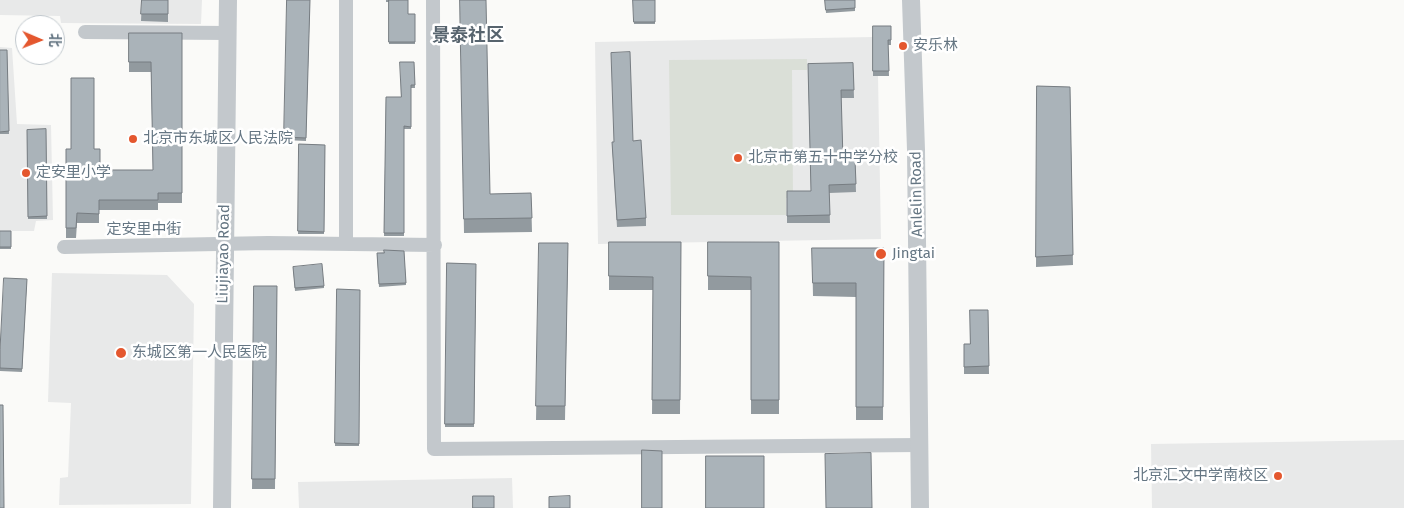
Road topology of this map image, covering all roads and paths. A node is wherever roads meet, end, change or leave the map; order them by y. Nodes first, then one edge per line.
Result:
1 (228, 0) edge
2 (346, 0) edge
3 (433, 0) edge
4 (911, 0) edge
5 (85, 32) dead end
6 (228, 33) junction
7 (224, 244) junction
8 (346, 244) junction
9 (435, 245) junction
10 (64, 247) dead end
11 (920, 445) junction
12 (222, 508) edge
13 (920, 508) edge

1 - 6 street, Liujiayao Road
2 - 8 street
3 - 9 street
4 - 11 street, Anlelin Road
5 - 6 street
6 - 7 street, Liujiayao Road
7 - 8 street, 定安里中街
7 - 10 street, 定安里中街
7 - 12 street, Liujiayao Road
8 - 9 street, 定安里中街
9 - 11 street
11 - 13 street, Anlelin Road

